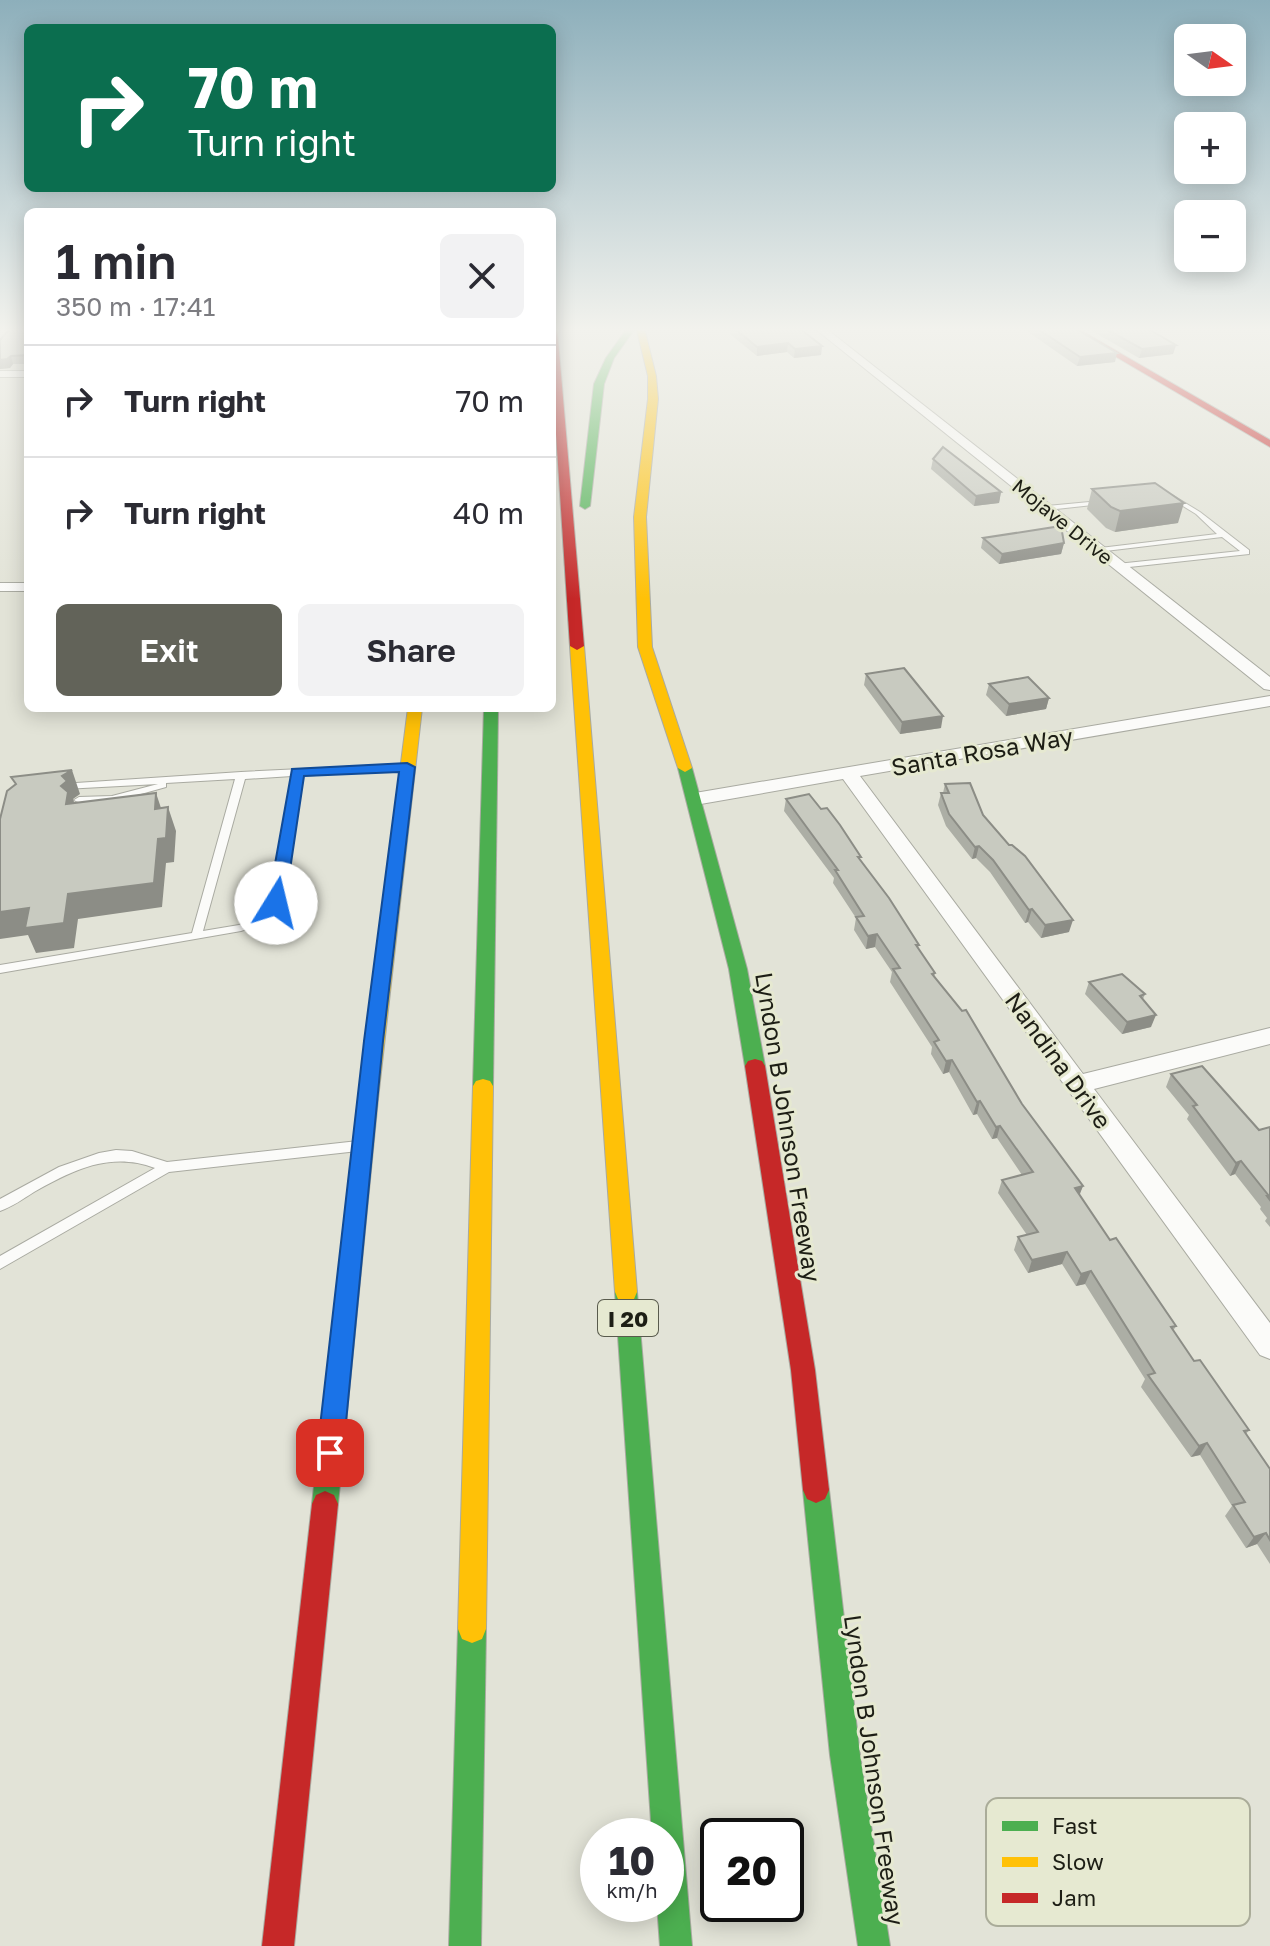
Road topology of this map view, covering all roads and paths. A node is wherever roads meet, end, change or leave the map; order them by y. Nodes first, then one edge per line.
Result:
1 (560, 418) edge
2 (593, 418) edge
3 (651, 418) edge
4 (933, 418) edge
5 (1225, 418) edge
6 (1270, 444) edge
7 (1158, 497) edge
8 (1104, 502) edge
9 (1047, 508) junction
10 (1223, 535) junction
11 (1100, 550) junction
12 (1120, 566) junction
13 (0, 587) edge
14 (24, 587) edge
15 (1270, 685) edge
16 (581, 691) junction
17 (1270, 701) edge
18 (414, 712) edge
19 (491, 712) edge
20 (407, 767) junction
21 (297, 772) junction
22 (849, 774) junction
23 (241, 775) junction
24 (187, 778) junction
25 (46, 787) edge
26 (695, 799) junction
27 (79, 805) edge
28 (196, 936) junction
29 (0, 969) edge
30 (1270, 1036) edge
31 (1077, 1084) junction
32 (363, 1145) junction
33 (167, 1167) junction
34 (0, 1206) edge
35 (0, 1263) edge
36 (1270, 1346) edge
37 (278, 1946) edge
38 (465, 1946) edge
39 (676, 1946) edge
40 (874, 1946) edge

1 - 16 main road, I 20
2 - 16 main road
3 - 26 main road, Lyndon B Johnson Freeway
4 - 9 street, Mojave Drive
5 - 6 main road
7 - 10 lane
8 - 9 lane
9 - 11 street, Mojave Drive
10 - 11 lane
10 - 12 lane
11 - 12 street, Mojave Drive
12 - 15 street, Mojave Drive
13 - 14 street
16 - 39 main road, I 20
17 - 22 street, Santa Rosa Way
18 - 20 main road
19 - 38 main road
20 - 21 lane
20 - 32 main road
21 - 23 lane
21 - 28 lane
22 - 26 street, Santa Rosa Way
22 - 31 street, Nandina Drive
23 - 24 lane
23 - 28 lane
24 - 25 lane
24 - 27 lane
26 - 40 main road, Lyndon B Johnson Freeway
28 - 29 lane
30 - 31 street
31 - 36 street, Nandina Drive
32 - 33 lane
32 - 37 main road
33 - 34 lane
33 - 35 lane

